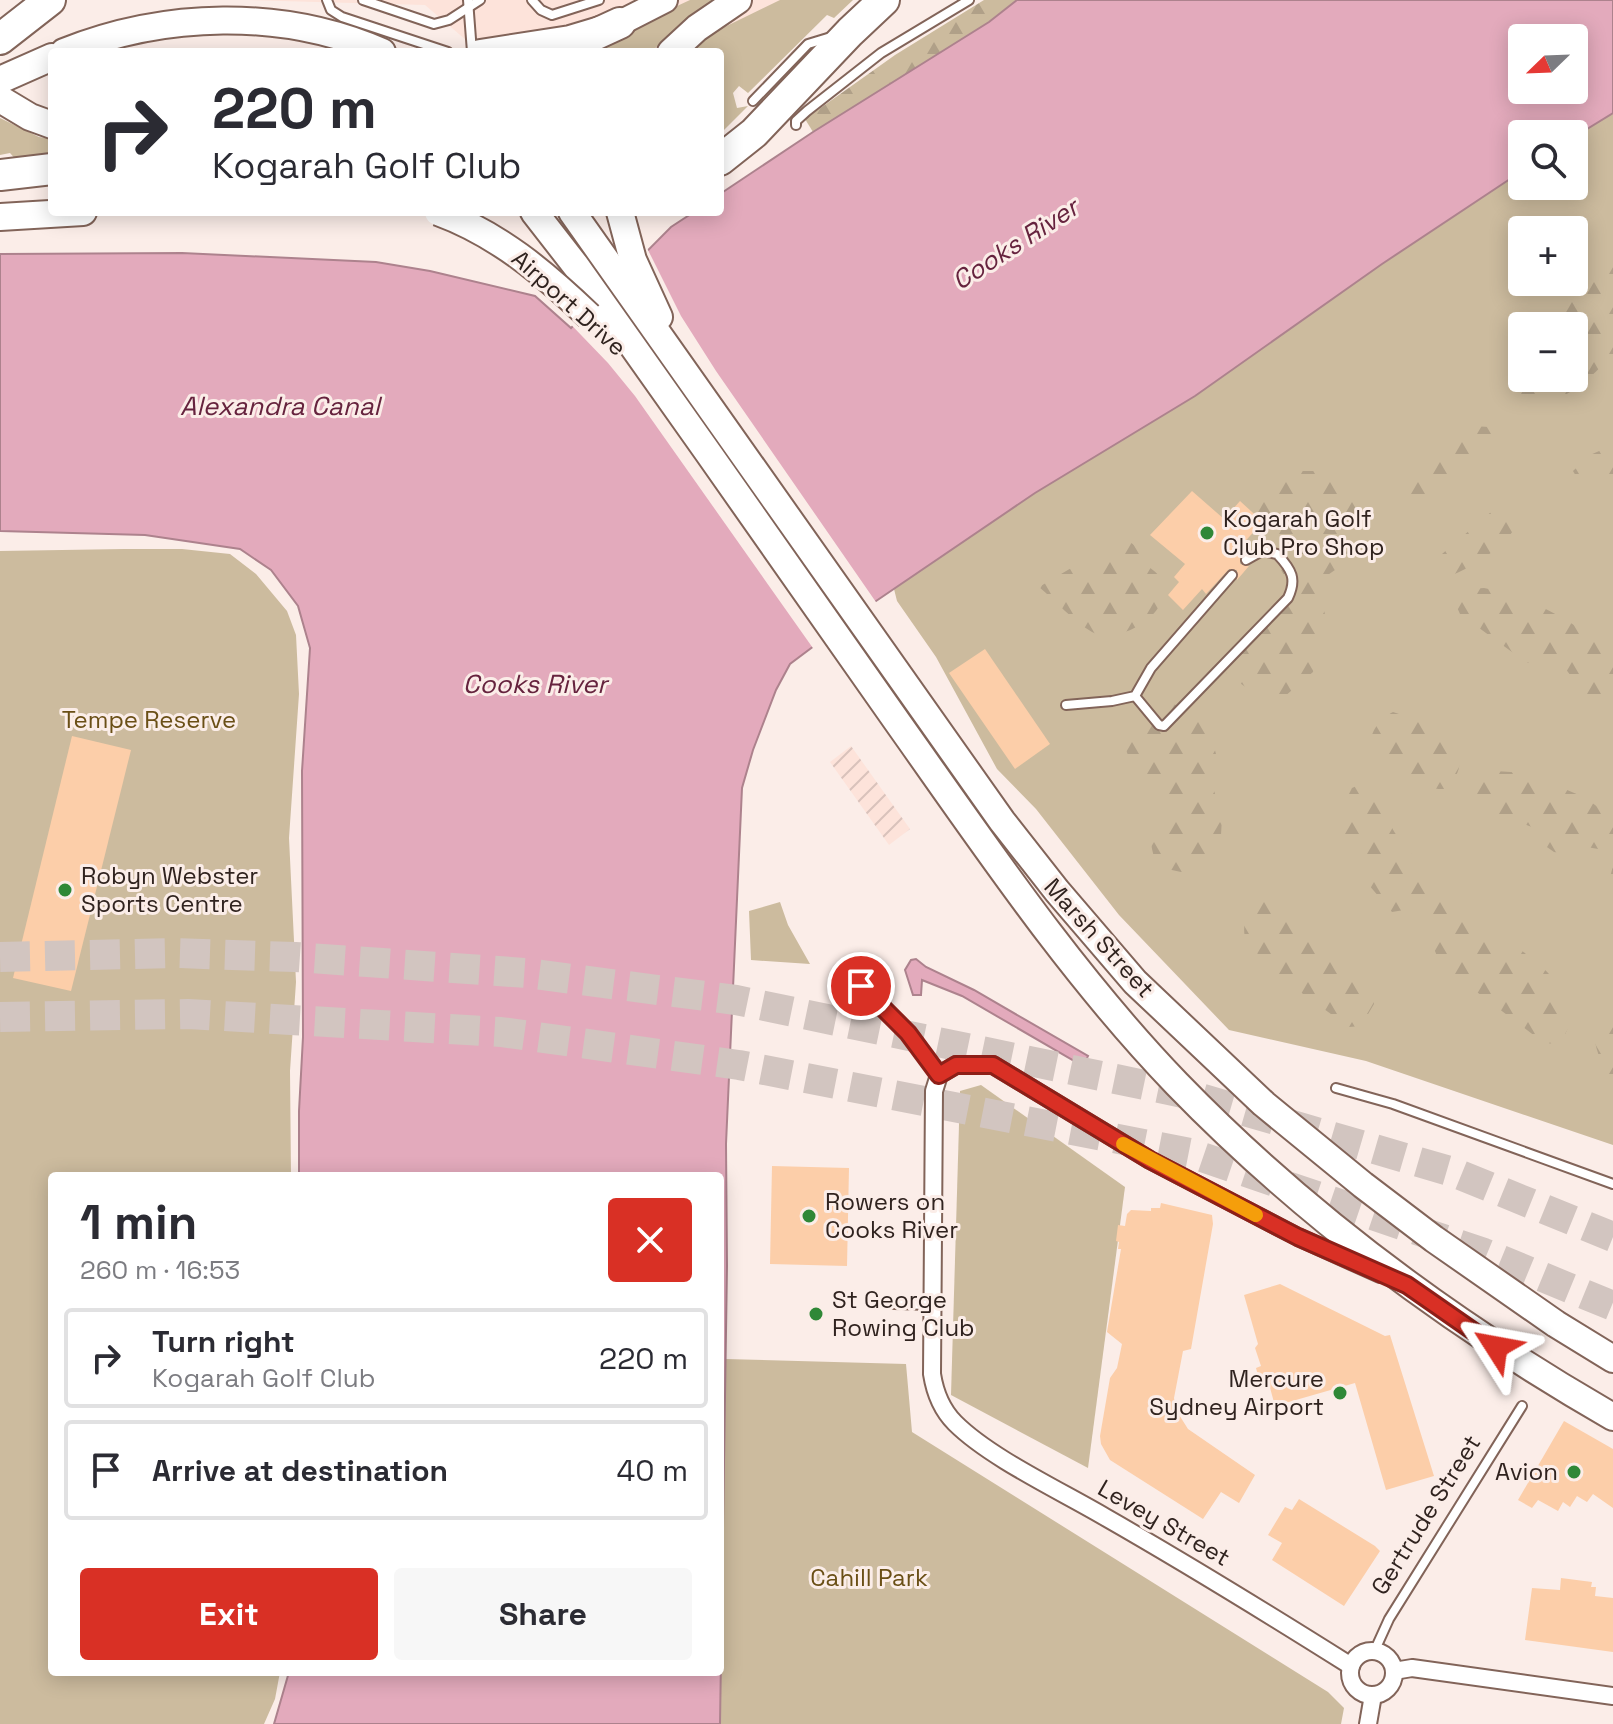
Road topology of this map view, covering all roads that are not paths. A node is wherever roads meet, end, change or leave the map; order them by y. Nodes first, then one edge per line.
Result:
1 (50, 0) edge
2 (327, 0) edge
3 (363, 0) edge
4 (480, 0) edge
5 (599, 0) edge
6 (738, 0) edge
7 (884, 0) edge
8 (969, 0) edge
9 (535, 1) edge
10 (662, 1) edge
11 (469, 4) edge
12 (620, 23) junction
13 (850, 32) junction
14 (0, 39) edge
15 (77, 48) edge
16 (369, 48) edge
17 (436, 48) edge
18 (472, 48) edge
19 (513, 48) edge
20 (566, 48) edge
21 (675, 48) edge
22 (48, 59) edge
23 (0, 80) edge
24 (753, 101) dead end
25 (5, 103) edge
26 (48, 112) edge
27 (48, 123) edge
28 (796, 125) dead end
29 (724, 157) edge
30 (48, 169) edge
31 (0, 175) edge
32 (48, 214) edge
33 (447, 216) edge
34 (537, 216) edge
35 (575, 216) edge
36 (621, 216) edge
37 (0, 217) edge
38 (705, 401) junction
39 (682, 418) junction
40 (1246, 560) dead end
41 (1232, 575) dead end
42 (1135, 696) junction
43 (1066, 705) dead end
44 (846, 972) dead end
45 (939, 1075) junction
46 (1336, 1088) dead end
47 (1613, 1184) edge
48 (1496, 1283) junction
49 (1407, 1285) junction
50 (894, 1304) dead end
51 (931, 1305) junction
52 (1613, 1359) edge
53 (1613, 1379) edge
54 (1522, 1406) dead end
55 (1613, 1417) edge
56 (1374, 1652) junction
57 (1351, 1666) junction
58 (1394, 1671) junction
59 (1373, 1695) junction
60 (1613, 1696) edge
61 (1368, 1724) edge

1 - 14 highway
2 - 17 lane
3 - 11 lane
4 - 11 lane
5 - 9 lane
6 - 21 main road
7 - 13 highway
8 - 28 lane
10 - 12 street
11 - 18 lane
12 - 19 street
12 - 20 highway
13 - 24 lane
13 - 29 highway
15 - 16 main road
22 - 23 main road
25 - 26 street
25 - 27 main road
30 - 31 highway
32 - 37 main road
33 - 39 main road, Airport Drive, bridge
34 - 39 main road
35 - 38 main road, Airport Drive
36 - 38 main road
38 - 48 main road, Marsh Street
39 - 49 main road, Marsh Street
40 - 42 lane
41 - 42 lane
42 - 43 lane
44 - 45 lane
45 - 49 street, Marsh Street
45 - 51 street
46 - 47 lane
48 - 52 main road, Marsh Street
48 - 53 main road
49 - 55 main road, Marsh Street
50 - 51 lane
51 - 57 street, Levey Street
54 - 56 lane, Gertrude Street
56 - 57 street
56 - 58 street
57 - 59 street
58 - 59 street
58 - 60 street
59 - 61 street

